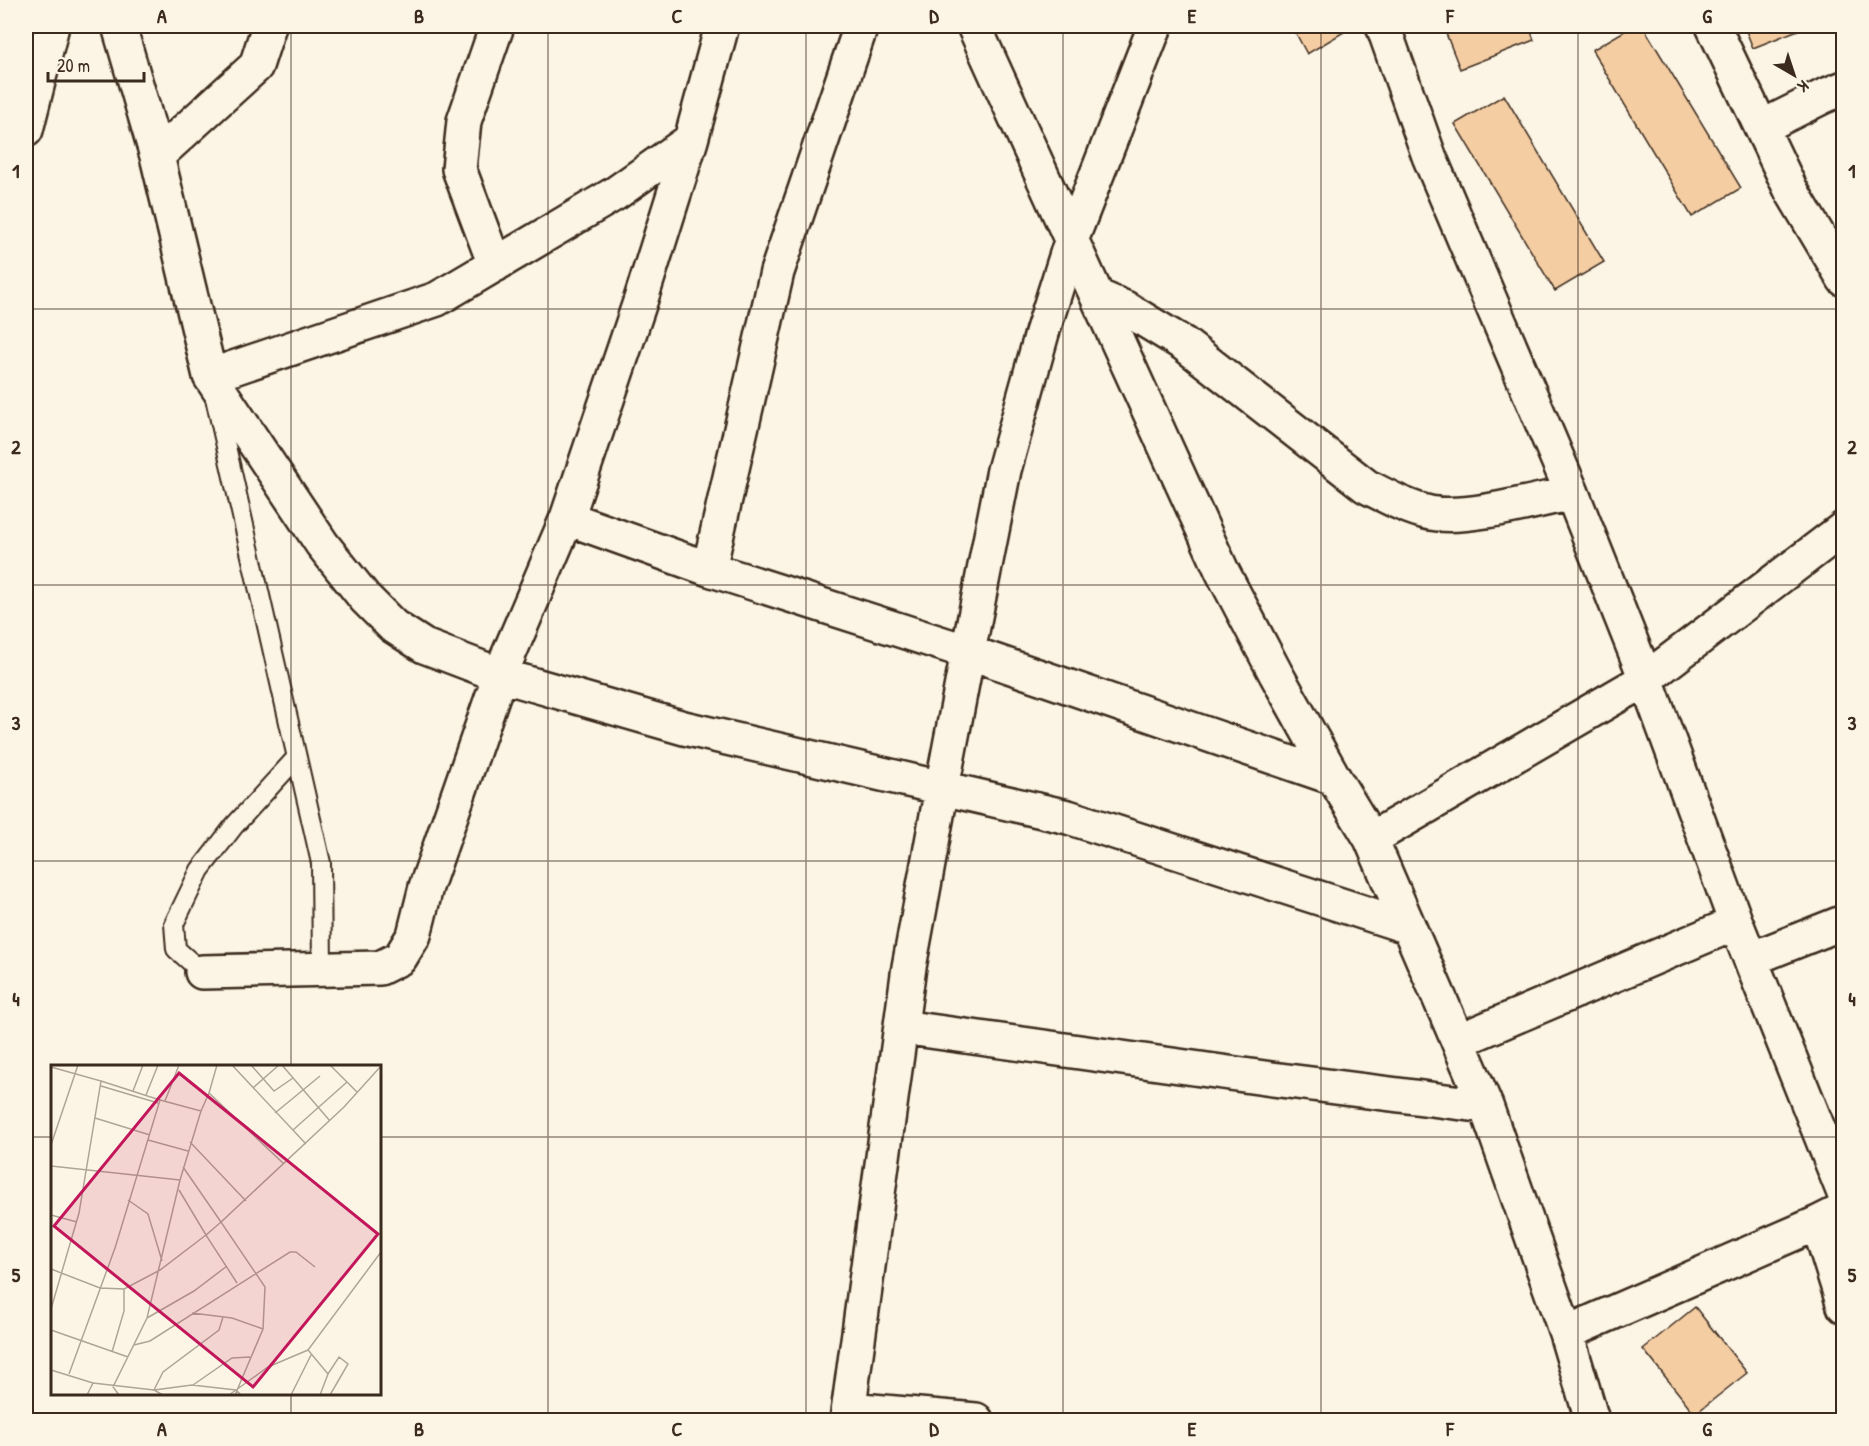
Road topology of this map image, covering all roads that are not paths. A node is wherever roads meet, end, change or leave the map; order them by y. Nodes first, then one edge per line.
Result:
1 (52, 26) edge
2 (119, 26) edge
3 (268, 26) edge
4 (497, 26) edge
5 (723, 26) edge
6 (861, 26) edge
7 (974, 26) edge
8 (1155, 26) edge
9 (1383, 26) edge
10 (1713, 26) edge
11 (1844, 88) edge
12 (1762, 127) junction
13 (26, 130) edge
14 (691, 140) junction
15 (157, 156) junction
16 (1072, 238) junction
17 (495, 265) junction
18 (1844, 279) edge
19 (1099, 297) junction
20 (210, 376) junction
21 (1572, 493) junction
22 (567, 518) junction
23 (1844, 528) edge
24 (709, 569) junction
25 (968, 652) junction
26 (500, 675) junction
27 (1646, 679) junction
28 (297, 757) junction
29 (1334, 778) junction
30 (942, 788) junction
31 (1371, 839) junction
32 (1844, 922) edge
33 (1736, 923) junction
34 (1409, 927) junction
35 (1751, 959) junction
36 (322, 970) junction
37 (202, 972) joint
38 (901, 1027) junction
39 (1458, 1041) junction
40 (1486, 1106) junction
41 (1837, 1196) edge
42 (1844, 1306) edge
43 (1566, 1333) junction
44 (848, 1415) edge
45 (976, 1420) edge
46 (1592, 1420) edge

1 - 13 street
2 - 15 street
3 - 15 street
4 - 17 street
5 - 14 street
6 - 24 street
7 - 16 street
8 - 16 street
9 - 21 street
10 - 12 street
11 - 12 street
12 - 18 street
14 - 17 street
14 - 22 street
15 - 20 street
16 - 19 street
16 - 25 street
17 - 20 street
19 - 21 street
19 - 29 street
20 - 26 street
20 - 28 lane
21 - 27 street
22 - 24 street
22 - 26 street
23 - 27 street
24 - 25 street
25 - 29 street
25 - 30 street
26 - 30 street
26 - 36 street
27 - 31 street
27 - 33 street
28 - 36 lane
28 - 37 lane
29 - 31 street
30 - 34 street
30 - 38 street
31 - 34 street
32 - 35 street
33 - 35 street
33 - 39 street
34 - 39 street
35 - 41 street
36 - 37 street
38 - 40 street
38 - 44 street
39 - 40 street
40 - 43 street
41 - 42 street
41 - 43 street
43 - 46 street
44 - 45 street

